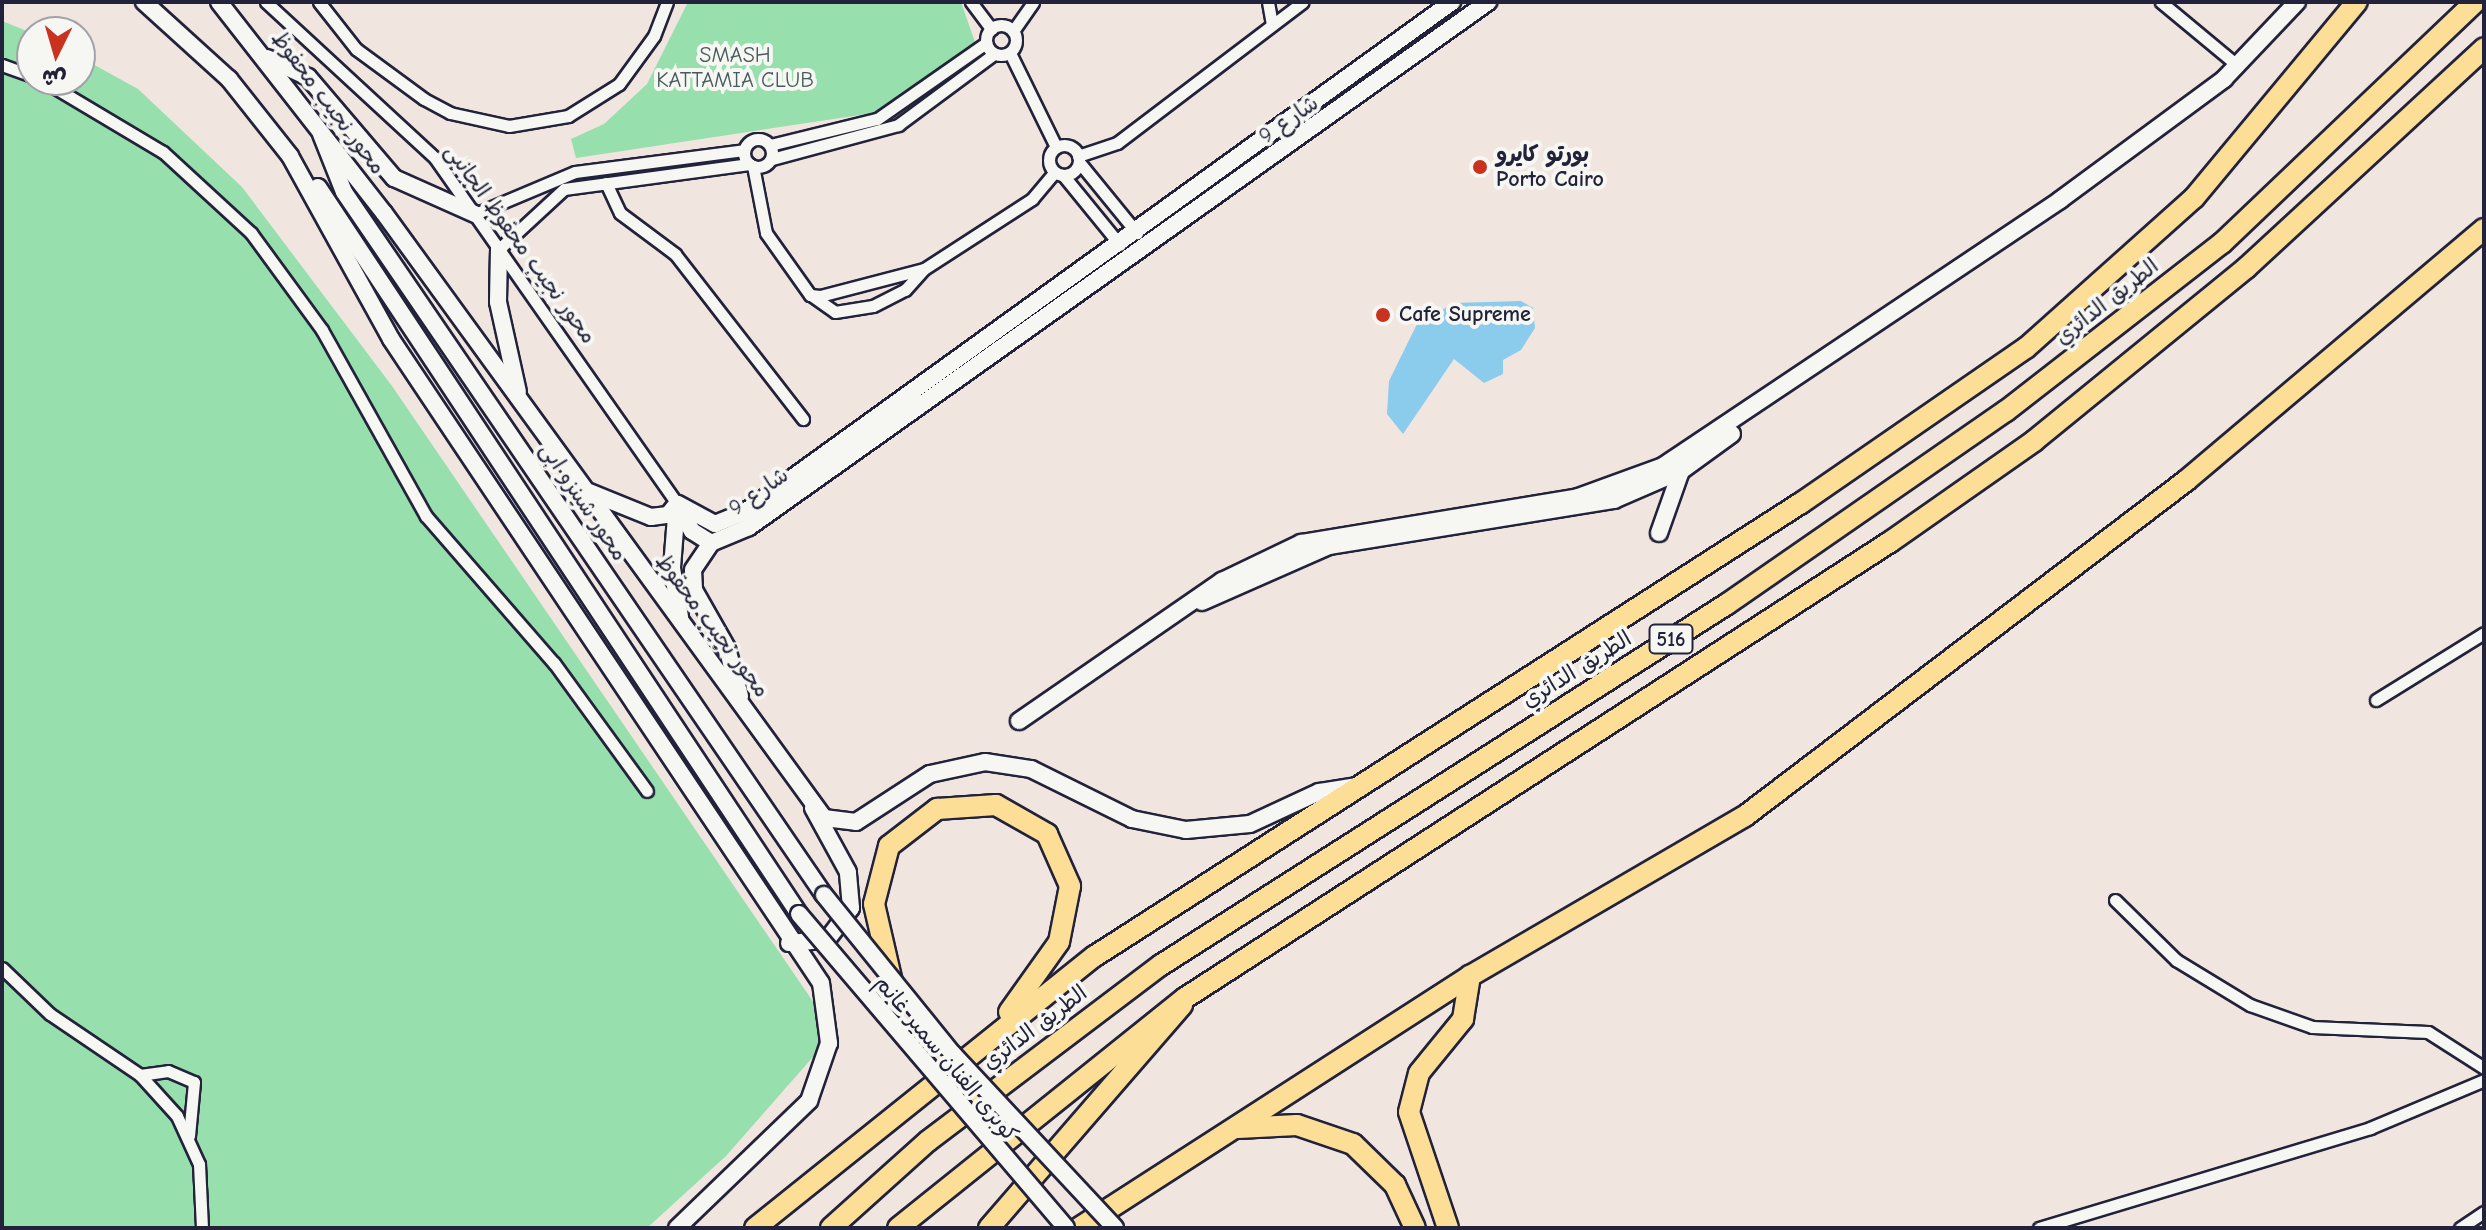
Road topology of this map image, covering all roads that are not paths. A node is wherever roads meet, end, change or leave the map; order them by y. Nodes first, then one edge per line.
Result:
1 (144, 2) edge
2 (219, 2) edge
3 (266, 2) edge
4 (319, 2) edge
5 (667, 2) edge
6 (971, 2) edge
7 (1033, 2) edge
8 (1268, 2) edge
9 (1281, 2) edge
10 (1452, 2) edge
11 (1488, 2) edge
12 (2161, 2) edge
13 (2297, 2) edge
14 (2357, 2) edge
15 (2375, 2) edge
16 (2475, 2) edge
17 (1299, 5) edge
18 (1272, 25) junction
19 (991, 29) junction
20 (1013, 31) junction
21 (986, 43) junction
22 (2321, 46) junction
23 (2484, 48) edge
24 (1010, 53) junction
25 (994, 54) junction
26 (267, 58) junction
27 (2484, 61) edge
28 (2238, 66) junction
29 (2461, 74) junction
30 (69, 96) edge
31 (1305, 112) junction
32 (320, 126) junction
33 (1316, 128) junction
34 (770, 145) junction
35 (1056, 147) junction
36 (744, 150) junction
37 (290, 156) junction
38 (772, 159) junction
39 (1079, 159) junction
40 (751, 165) junction
41 (1059, 174) junction
42 (606, 183) junction
43 (475, 214) junction
44 (2484, 229) edge
45 (1137, 233) junction
46 (1120, 245) junction
47 (499, 249) junction
48 (924, 269) junction
49 (810, 295) junction
50 (518, 394) junction
51 (1768, 401) junction
52 (803, 419) dead end
53 (1681, 471) junction
54 (586, 490) junction
55 (677, 504) junction
56 (1659, 533) dead end
57 (711, 543) junction
58 (1272, 562) junction
59 (684, 629) junction
60 (2484, 633) edge
61 (740, 697) junction
62 (2376, 700) dead end
63 (1019, 721) dead end
64 (1359, 786) junction
65 (647, 791) dead end
66 (813, 808) junction
67 (824, 895) joint
68 (2115, 900) dead end
69 (789, 943) junction
70 (2, 968) edge
71 (1470, 976) junction
72 (892, 982) junction
73 (1185, 998) junction
74 (997, 1028) junction
75 (2484, 1068) edge
76 (140, 1075) junction
77 (2484, 1080) edge
78 (1234, 1129) junction
79 (189, 1137) junction
80 (2484, 1212) edge
81 (202, 1228) edge
82 (677, 1228) edge
83 (755, 1228) edge
84 (831, 1228) edge
85 (898, 1228) edge
86 (989, 1228) edge
87 (1066, 1228) edge
88 (1079, 1228) edge
89 (1115, 1228) edge
90 (1415, 1228) edge
91 (1448, 1228) edge
92 (2039, 1228) edge
93 (2460, 1228) edge

1 - 37 main road
2 - 26 main road, محور نجيب محفوظ
3 - 43 street, محور نجيب محفوظ الجانبى
4 - 5 street
6 - 19 street
7 - 20 street
8 - 18 street
9 - 17 street
10 - 31 main road, شارع 9
11 - 33 main road, شارع 9
12 - 28 street
13 - 28 main road
14 - 22 highway, الطريق الدائري / 516
15 - 22 highway, 516
16 - 84 highway, الطريق الدائري / 516
17 - 18 street
18 - 39 street
19 - 20 street
19 - 21 street
20 - 24 street
21 - 25 street
21 - 34 street
22 - 64 highway, الطريق الدائري / 516
23 - 29 highway, 516
24 - 25 street
24 - 35 street
25 - 38 street
26 - 32 main road, محور نجيب محفوظ
26 - 43 main road
27 - 29 highway, 516
28 - 51 main road
29 - 73 highway, 516
30 - 65 street
31 - 33 main road
31 - 45 main road, شارع 9
32 - 50 main road, محور نجيب محفوظ
32 - 67 main road, محور شينزو ابى
33 - 57 main road, شارع 9
34 - 36 street
34 - 38 street
35 - 39 street
35 - 41 street
36 - 40 street
36 - 43 street
37 - 69 main road
37 - 87 main road, كوبرى الفنان سمير غانم, bridge
38 - 40 street
39 - 41 street
39 - 45 street
40 - 42 street
40 - 49 street
41 - 46 street
41 - 48 street
42 - 47 street
42 - 52 street
43 - 47 street, محور نجيب محفوظ الجانبى
44 - 71 highway
45 - 46 main road, شارع 9
46 - 55 main road, شارع 9
47 - 50 main road
47 - 55 street, محور نجيب محفوظ الجانبى
48 - 49 street
48 - 49 street
50 - 54 main road, محور نجيب محفوظ
51 - 53 main road
51 - 58 main road
53 - 56 main road
53 - 58 main road
54 - 55 main road
54 - 59 main road, محور نجيب محفوظ
55 - 57 main road
55 - 59 main road
57 - 61 main road
58 - 63 main road
59 - 61 main road, محور نجيب محفوظ
60 - 62 street
61 - 66 main road, محور نجيب محفوظ
64 - 66 main road
64 - 74 highway, الطريق الدائري / 516
66 - 69 main road, محور نجيب محفوظ
67 - 72 main road, كوبرى الفنان سمير غانم, bridge
68 - 75 street
69 - 82 main road
70 - 76 street
71 - 78 highway
71 - 91 highway
72 - 74 highway
72 - 89 main road, كوبرى الفنان سمير غانم, bridge
73 - 85 highway, 516
73 - 86 highway
74 - 83 highway, الطريق الدائري / 516
76 - 79 street
76 - 79 street
77 - 92 street
78 - 88 highway
78 - 90 highway
79 - 81 street
80 - 93 street

